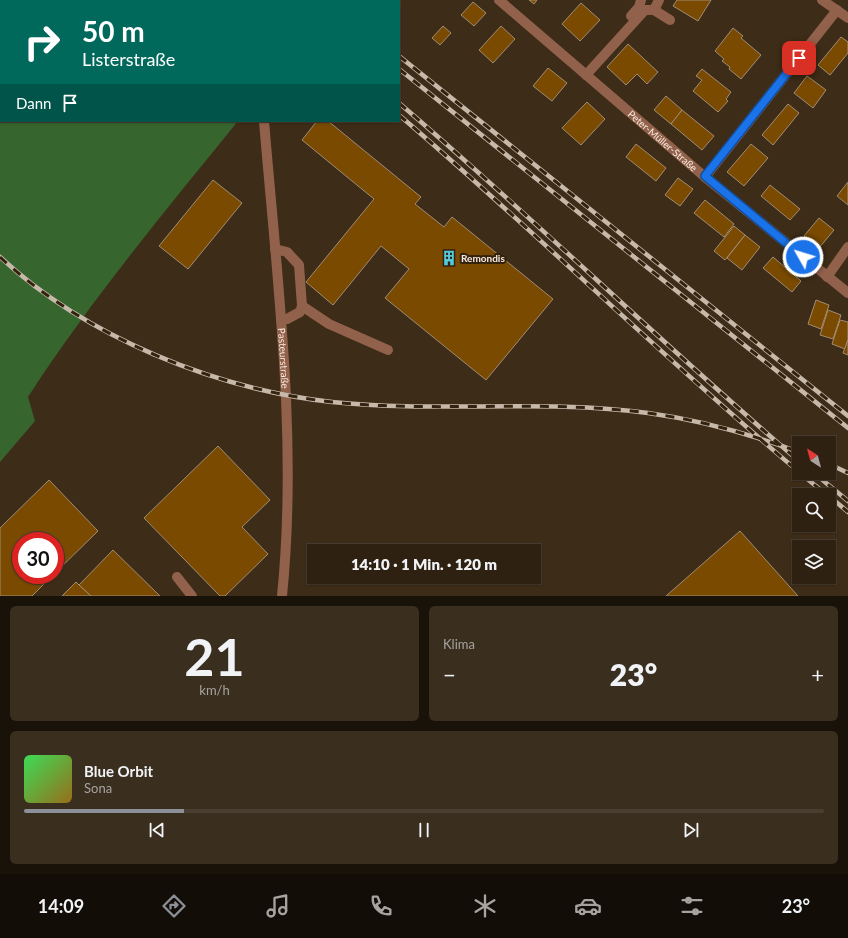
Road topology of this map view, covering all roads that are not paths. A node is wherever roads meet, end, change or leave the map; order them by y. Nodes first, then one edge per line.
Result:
1 (498, 0) edge
2 (641, 0) edge
3 (659, 0) edge
4 (822, 0) edge
5 (654, 10) junction
6 (837, 10) junction
7 (848, 18) edge
8 (670, 20) dead end
9 (583, 73) junction
10 (264, 122) edge
11 (705, 176) junction
12 (848, 247) edge
13 (275, 249) junction
14 (827, 277) junction
15 (848, 293) edge
16 (302, 306) junction
17 (281, 319) junction
18 (388, 350) dead end
19 (177, 578) dead end
20 (192, 596) edge
21 (282, 596) edge

1 - 9 street, Peter-Müller-Straße
2 - 9 street
3 - 5 street
4 - 6 street
5 - 8 street
5 - 9 street
6 - 7 street
6 - 11 street
9 - 11 street, Peter-Müller-Straße
10 - 13 street, Pasteurstraße
11 - 14 street, Peter-Müller-Straße
12 - 14 street
13 - 16 street
13 - 17 street, Pasteurstraße
14 - 15 street, Peter-Müller-Straße
16 - 17 street
16 - 18 street
17 - 21 street, Pasteurstraße
19 - 20 street

